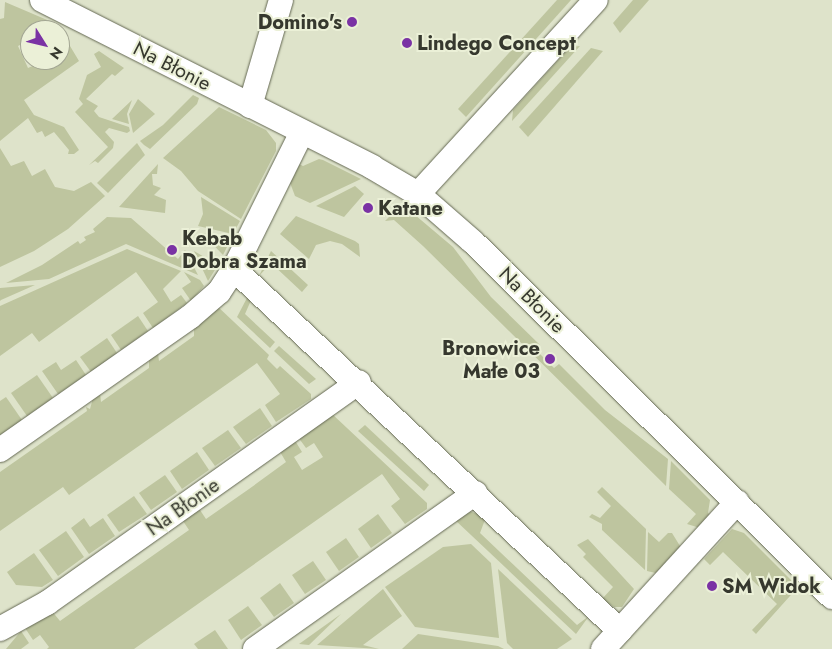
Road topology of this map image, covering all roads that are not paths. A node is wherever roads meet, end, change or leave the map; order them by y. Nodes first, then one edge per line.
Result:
1 (42, 0) edge
2 (281, 0) edge
3 (596, 0) edge
4 (250, 106) junction
5 (302, 132) junction
6 (418, 194) junction
7 (234, 269) junction
8 (359, 382) junction
9 (0, 450) edge
10 (475, 493) junction
11 (736, 502) junction
12 (832, 597) edge
13 (620, 630) junction
14 (2, 635) edge
15 (255, 649) edge
16 (603, 649) edge

1 - 4 street, Na Błonie
2 - 4 street
3 - 6 street
4 - 5 street, Na Błonie
5 - 6 street, Na Błonie
5 - 7 street
6 - 11 street, Na Błonie
7 - 8 street
7 - 9 street
8 - 10 street
8 - 14 street, Na Błonie
10 - 13 street
10 - 15 street
11 - 12 street, Na Błonie
11 - 13 street
13 - 16 street

